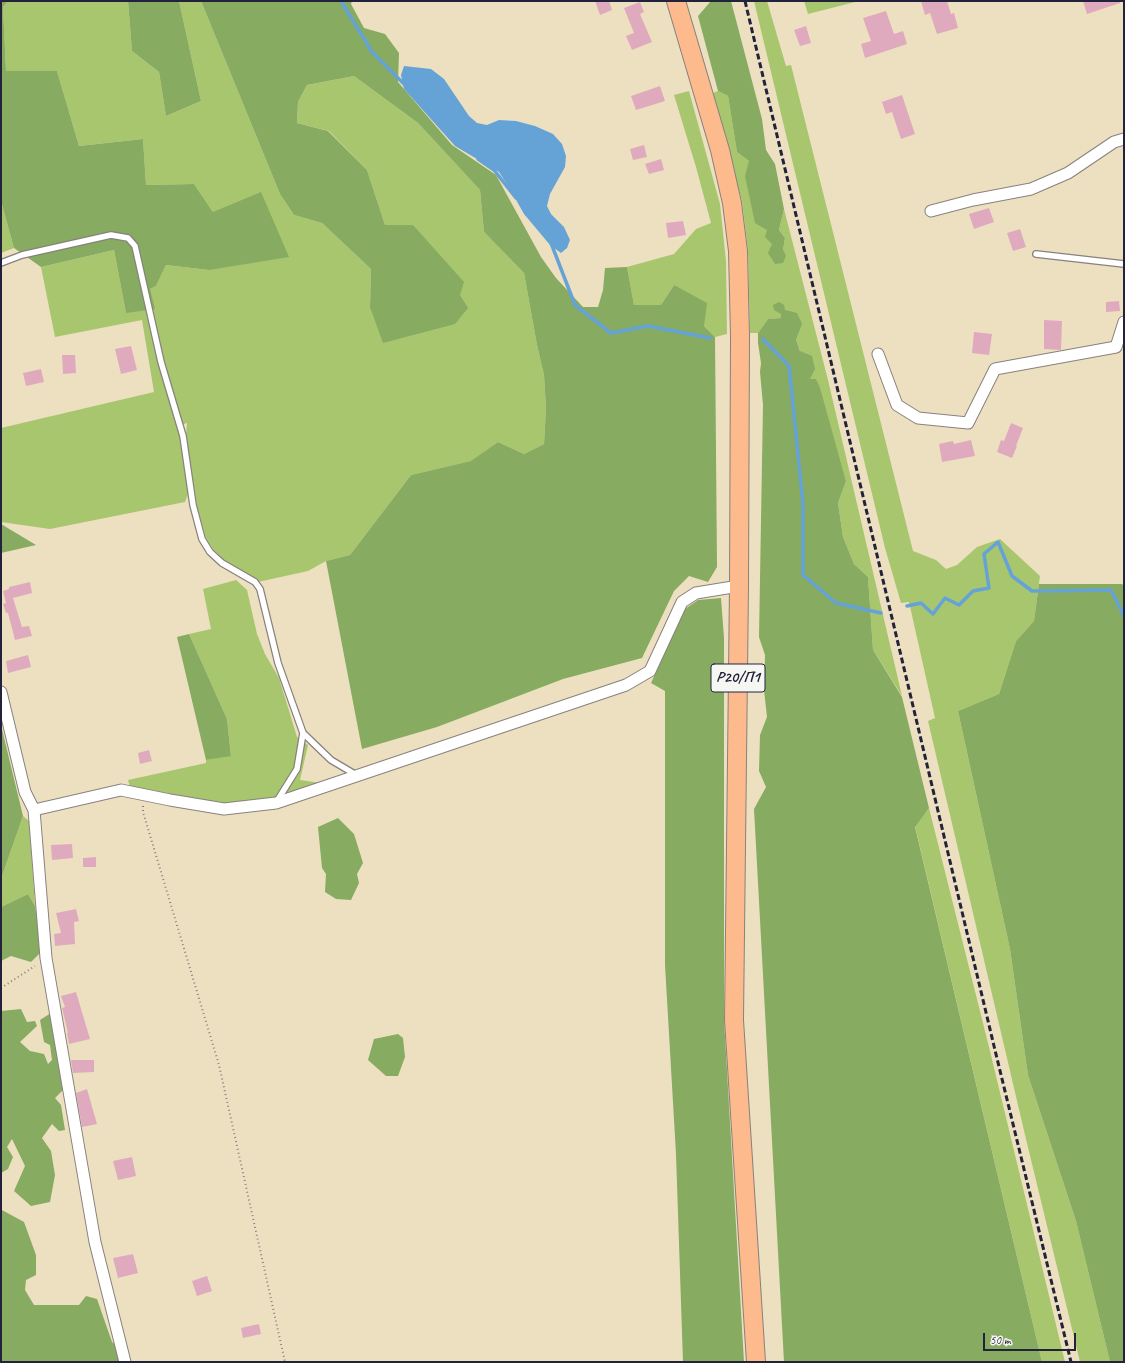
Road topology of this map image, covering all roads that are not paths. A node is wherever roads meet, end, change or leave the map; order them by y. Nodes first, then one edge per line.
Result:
1 (676, 1) edge
2 (1124, 139) edge
3 (931, 211) dead end
4 (1036, 254) dead end
5 (1, 263) edge
6 (1124, 264) edge
7 (1124, 322) edge
8 (878, 354) dead end
9 (739, 586) junction
10 (1, 692) edge
11 (303, 733) junction
12 (359, 776) junction
13 (276, 803) junction
14 (34, 810) junction
15 (125, 1362) edge
16 (756, 1362) edge

1 - 9 main road, Р20/П1
2 - 3 street
4 - 6 lane
5 - 11 lane
7 - 8 street
9 - 12 street
9 - 16 main road, Р20/П1
10 - 14 street
11 - 12 lane
11 - 13 lane
12 - 13 street
13 - 14 street
14 - 15 street

